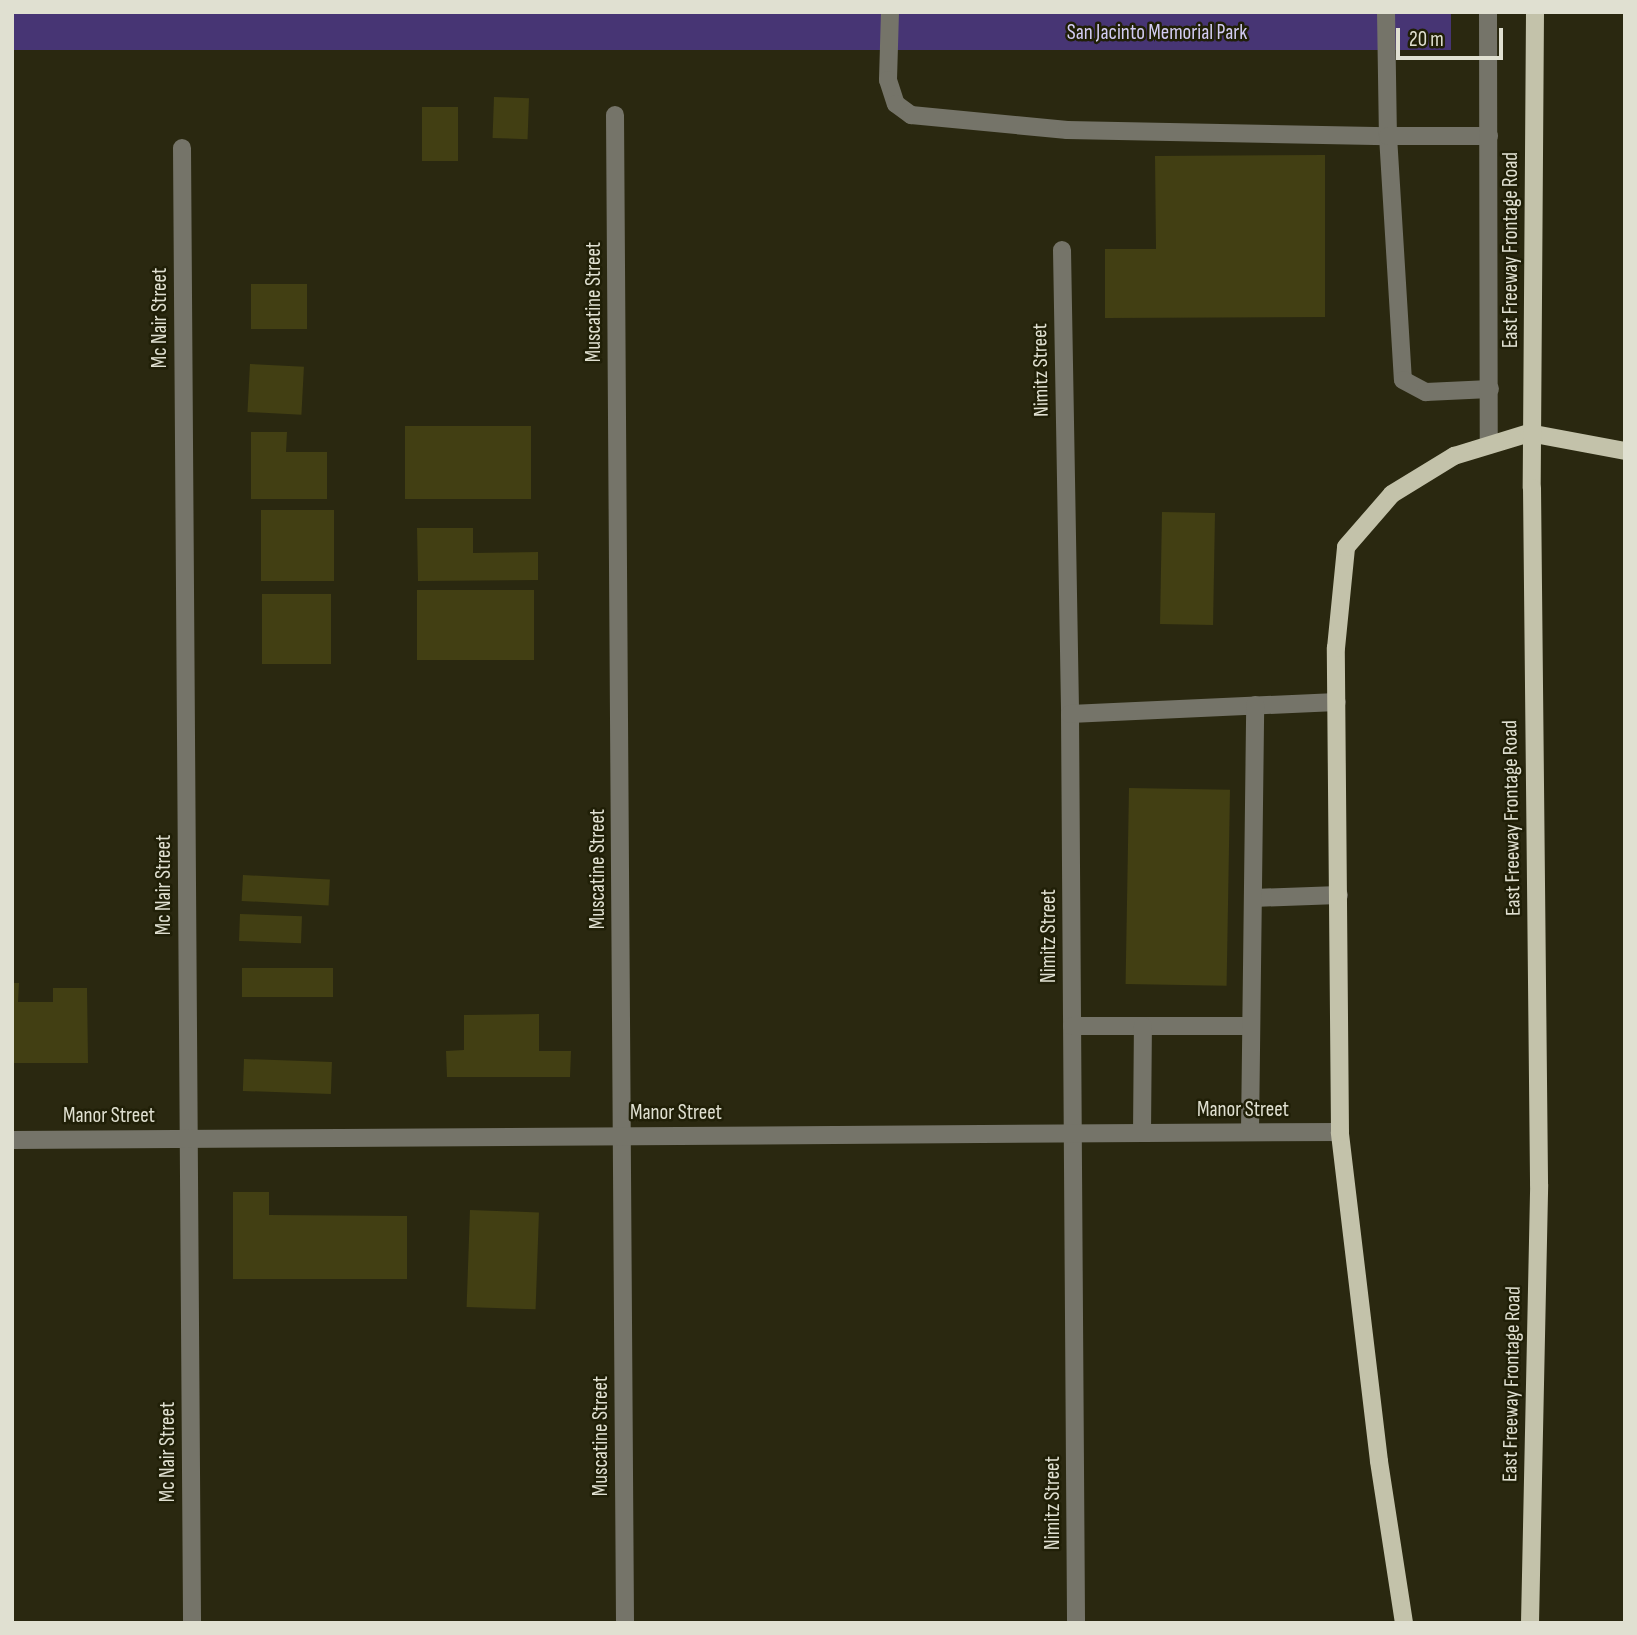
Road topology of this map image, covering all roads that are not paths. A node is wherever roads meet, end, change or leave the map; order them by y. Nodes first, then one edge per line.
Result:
1 (890, 12) edge
2 (1386, 12) edge
3 (1488, 12) edge
4 (1535, 12) edge
5 (615, 115) dead end
6 (1489, 135) junction
7 (1388, 136) junction
8 (182, 148) dead end
9 (1062, 250) dead end
10 (1490, 389) junction
11 (1489, 445) junction
12 (1625, 451) edge
13 (1337, 702) junction
14 (1255, 705) junction
15 (1070, 714) junction
16 (1339, 895) junction
17 (1253, 898) junction
18 (1072, 1026) junction
19 (1143, 1026) junction
20 (1251, 1026) junction
21 (1250, 1132) junction
22 (1340, 1132) junction
23 (1073, 1133) junction
24 (1143, 1133) junction
25 (622, 1136) junction
26 (189, 1139) junction
27 (12, 1140) edge
28 (192, 1623) edge
29 (625, 1623) edge
30 (1076, 1623) edge
31 (1404, 1623) edge
32 (1530, 1623) edge

1 - 7 street
2 - 7 street
3 - 6 street
4 - 32 main road, East Freeway Frontage Road, bridge
5 - 25 street, Muscatine Street
6 - 7 street
6 - 10 street
7 - 10 street
8 - 26 street, Mc Nair Street
9 - 15 street, Nimitz Street
10 - 11 street
11 - 12 main road
11 - 13 main road
13 - 14 street
13 - 16 main road
14 - 15 street
14 - 17 street
15 - 18 street, Nimitz Street
16 - 17 street
16 - 22 main road
17 - 20 street
18 - 19 street
18 - 23 street, Nimitz Street
19 - 20 street
19 - 24 street
20 - 21 street
21 - 22 street, Manor Street
21 - 24 street, Manor Street
22 - 31 main road
23 - 24 street, Manor Street
23 - 25 street, Manor Street
23 - 30 street, Nimitz Street
25 - 26 street, Manor Street
25 - 29 street, Muscatine Street
26 - 27 street, Manor Street
26 - 28 street, Mc Nair Street

